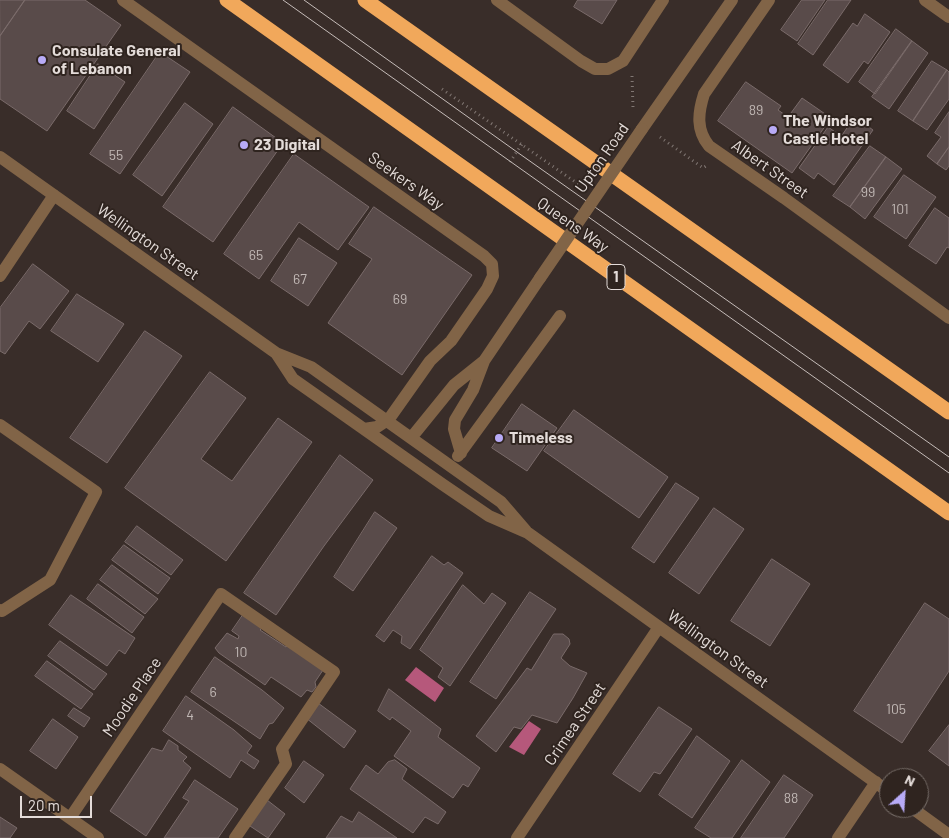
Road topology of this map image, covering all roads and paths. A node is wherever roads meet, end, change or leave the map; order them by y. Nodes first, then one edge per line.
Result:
1 (123, 0) edge
2 (227, 0) edge
3 (365, 0) edge
4 (496, 0) edge
5 (663, 0) edge
6 (732, 0) edge
7 (769, 0) edge
8 (925, 0) edge
9 (949, 17) edge
10 (632, 71) dead end
11 (442, 89) dead end
12 (633, 109) dead end
13 (660, 137) dead end
14 (522, 144) junction
15 (0, 157) edge
16 (510, 162) dead end
17 (709, 162) dead end
18 (581, 186) dead end
19 (54, 195) junction
20 (0, 276) edge
21 (560, 316) dead end
22 (949, 318) edge
23 (276, 353) junction
24 (484, 361) junction
25 (949, 412) edge
26 (387, 421) junction
27 (0, 425) edge
28 (364, 429) junction
29 (411, 438) junction
30 (461, 453) junction
31 (451, 466) junction
32 (949, 513) edge
33 (528, 533) junction
34 (0, 610) edge
35 (659, 627) junction
36 (0, 769) edge
37 (876, 782) junction
38 (879, 784) edge
39 (70, 818) junction
40 (926, 818) edge
41 (949, 835) edge
42 (98, 838) edge
43 (235, 838) edge
44 (517, 838) edge
45 (838, 838) edge

1 - 26 street, Seekers Way
2 - 32 highway, Queens Way / 1
3 - 25 highway
4 - 5 street
6 - 24 street, Upton Road, bridge
7 - 22 street, Albert Street
8 - 9 street
10 - 12 path
11 - 14 path
13 - 17 path
14 - 16 path
14 - 18 path
15 - 19 street, Wellington Street
19 - 20 street
19 - 23 street, Wellington Street
21 - 30 street
23 - 26 street, Wellington Street
23 - 28 street, Wellington Street
24 - 29 street, Upton Road
24 - 30 street, Upton Road
26 - 28 street
26 - 29 street, Wellington Street
27 - 34 street
28 - 33 street, Wellington Street
29 - 31 street, Wellington Street
30 - 31 street
31 - 33 street, Wellington Street
33 - 35 street, Wellington Street
35 - 37 street, Wellington Street
35 - 44 street, Crimea Street
36 - 39 street
37 - 38 street, Wellington Street
37 - 45 street
39 - 42 street
39 - 43 street, Moodie Place
40 - 41 street

